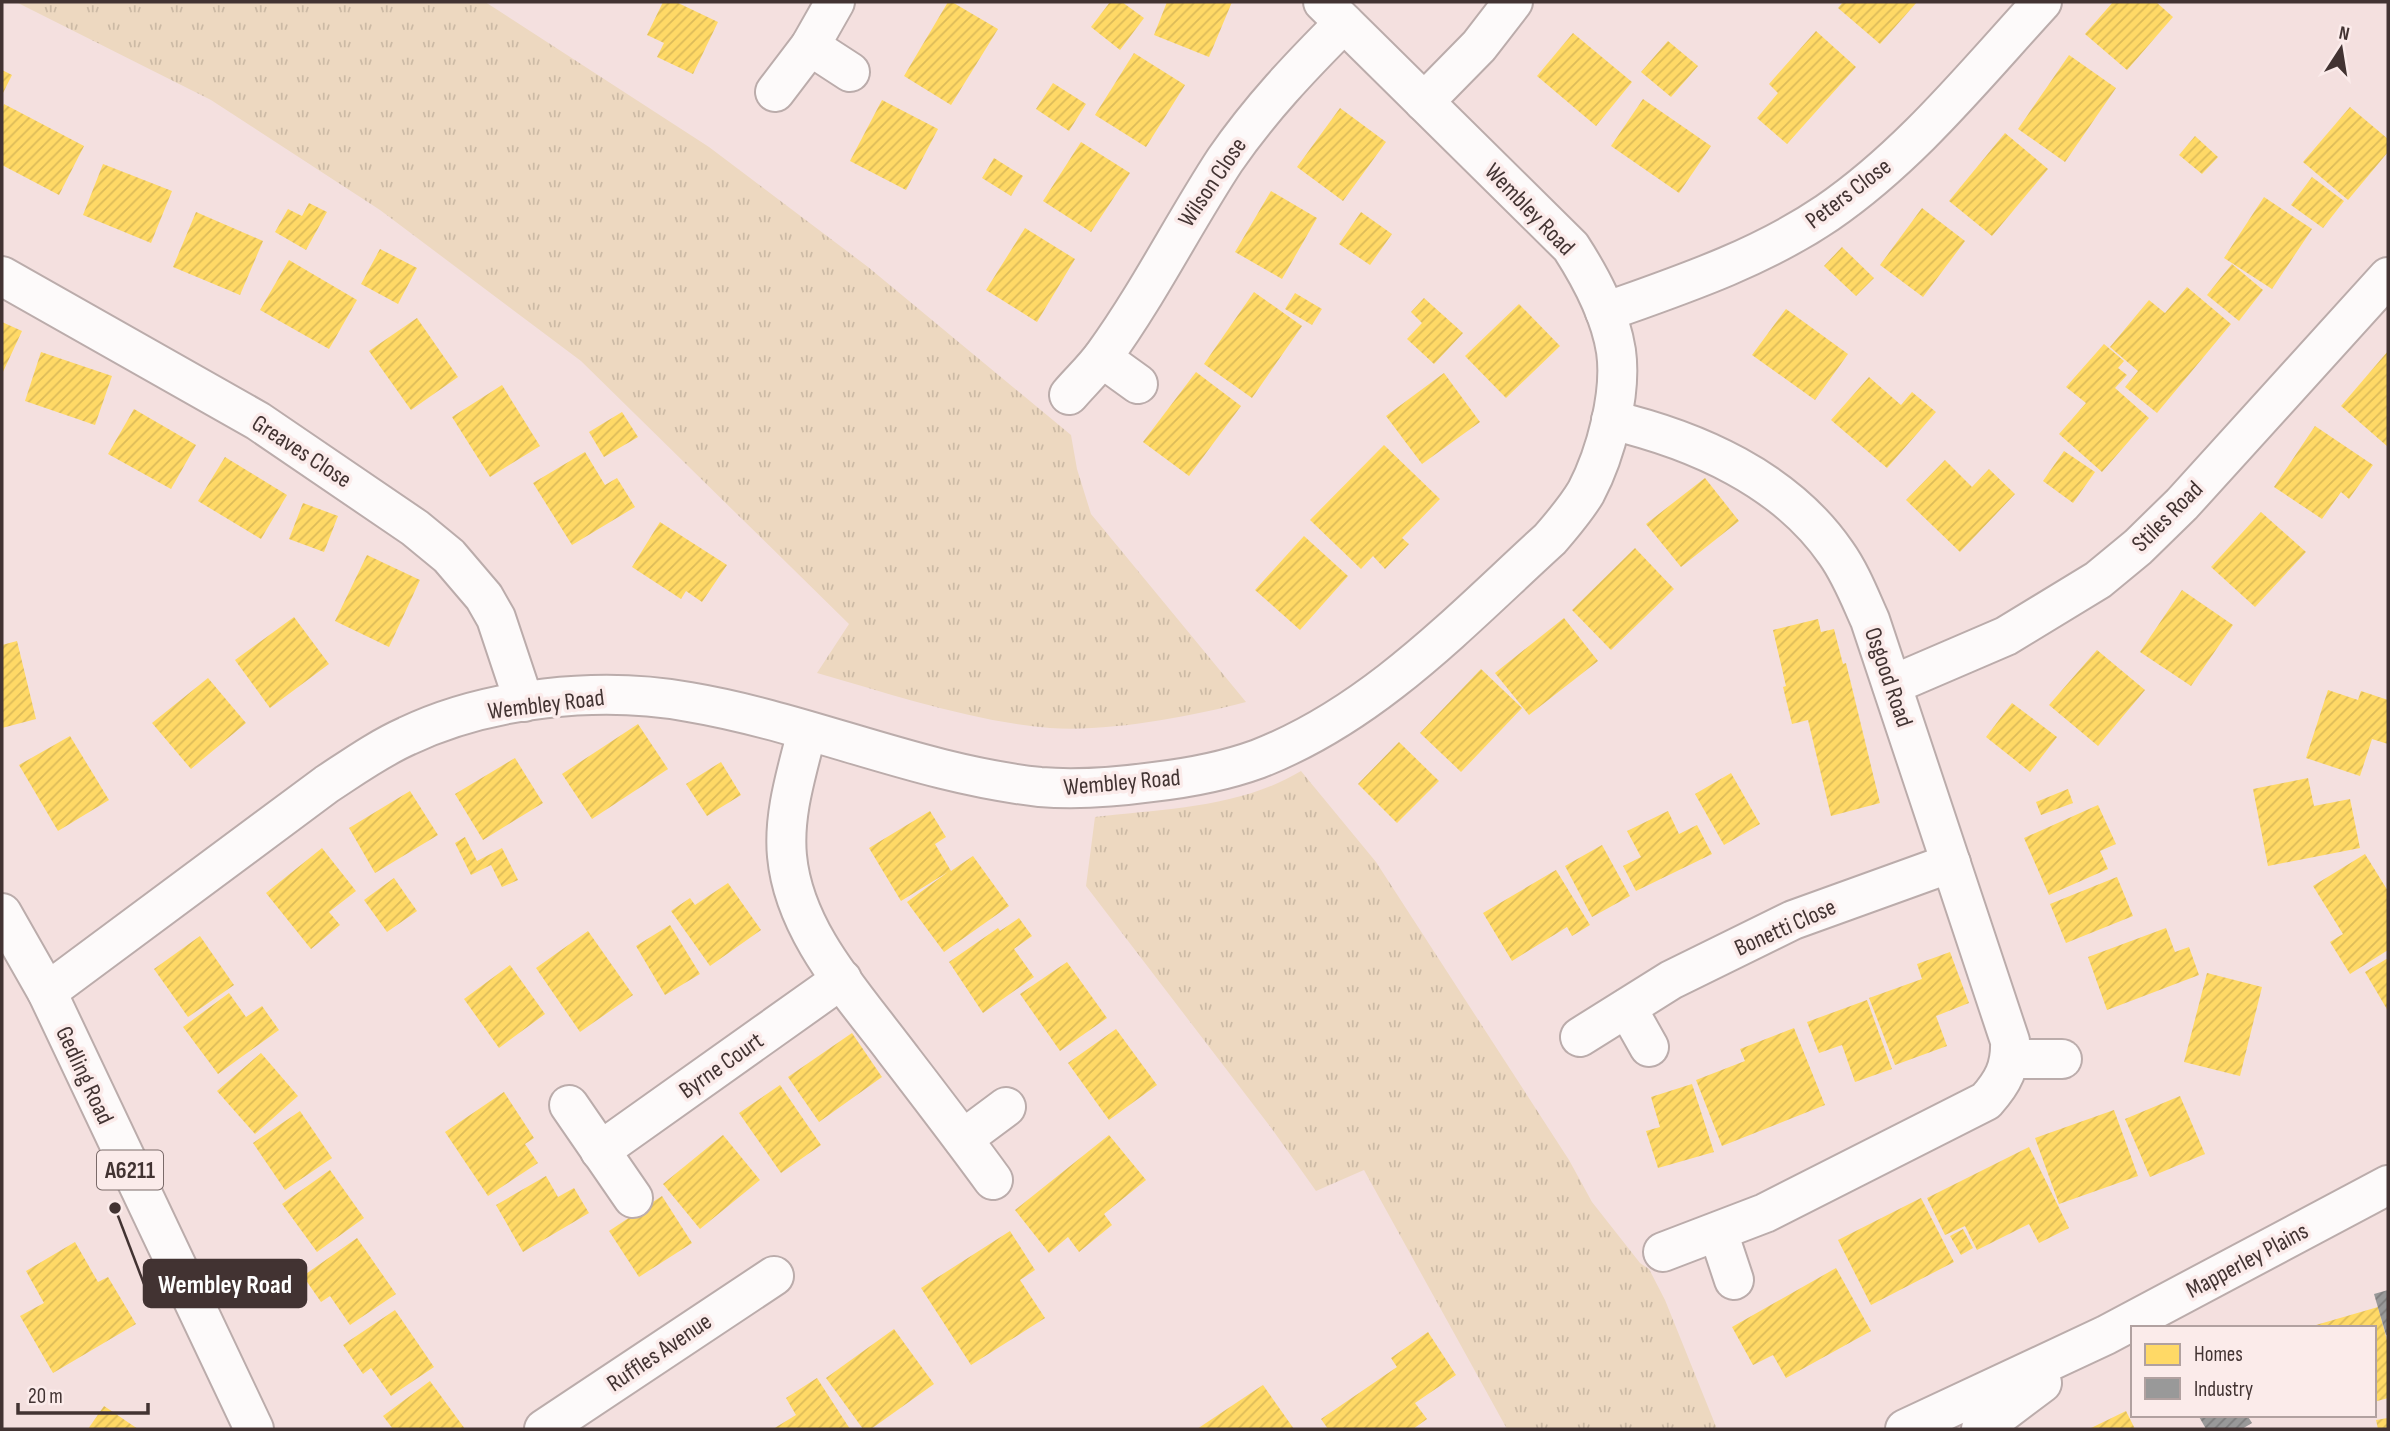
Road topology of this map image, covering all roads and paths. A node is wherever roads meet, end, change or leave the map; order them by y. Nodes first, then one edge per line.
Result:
1 (835, 2) edge
2 (1513, 2) edge
3 (2042, 2) edge
4 (1334, 13) edge
5 (810, 46) junction
6 (850, 72) dead end
7 (775, 92) dead end
8 (1424, 102) junction
9 (2, 276) edge
10 (2388, 277) edge
11 (1605, 312) junction
12 (1102, 358) junction
13 (1138, 384) dead end
14 (1069, 395) dead end
15 (1611, 420) junction
16 (1892, 685) junction
17 (524, 702) junction
18 (807, 731) junction
19 (1951, 863) junction
20 (2, 913) edge
21 (842, 979) junction
22 (47, 992) junction
23 (1627, 1008) junction
24 (1580, 1037) dead end
25 (1648, 1048) dead end
26 (2011, 1059) junction
27 (2062, 1059) dead end
28 (569, 1105) dead end
29 (1006, 1107) dead end
30 (963, 1139) junction
31 (600, 1151) junction
32 (993, 1180) dead end
33 (2388, 1185) edge
34 (633, 1198) dead end
35 (1718, 1231) junction
36 (1662, 1252) dead end
37 (774, 1276) dead end
38 (1734, 1280) dead end
39 (2106, 1335) junction
40 (254, 1429) edge
41 (544, 1429) edge
42 (1905, 1429) edge
43 (1981, 1429) edge

1 - 5 street
2 - 8 street
3 - 11 street, Peters Close
4 - 8 street, Wembley Road
4 - 12 street, Wilson Close
5 - 6 street
5 - 7 street
8 - 11 street, Wembley Road
9 - 17 street, Greaves Close
10 - 16 street, Stiles Road
11 - 15 street, Wembley Road
12 - 13 street
12 - 14 street, Wilson Close
15 - 16 street, Osgood Road
15 - 18 street, Wembley Road
16 - 19 street, Osgood Road
17 - 18 street, Wembley Road
17 - 22 street, Wembley Road
18 - 21 street
19 - 23 street, Bonetti Close
19 - 26 street, Osgood Road
20 - 22 street, Gedling Road / A6211
21 - 30 street
21 - 31 street, Byrne Court
22 - 40 street, Gedling Road / A6211
23 - 24 street, Bonetti Close
23 - 25 street
26 - 27 street
26 - 35 street
28 - 31 street
29 - 30 street
30 - 32 street
31 - 34 street
33 - 39 street, Mapperley Plains
35 - 36 street
35 - 38 street
37 - 41 street, Ruffles Avenue
39 - 42 street, Mapperley Plains
39 - 43 street, Mapperley Plains

